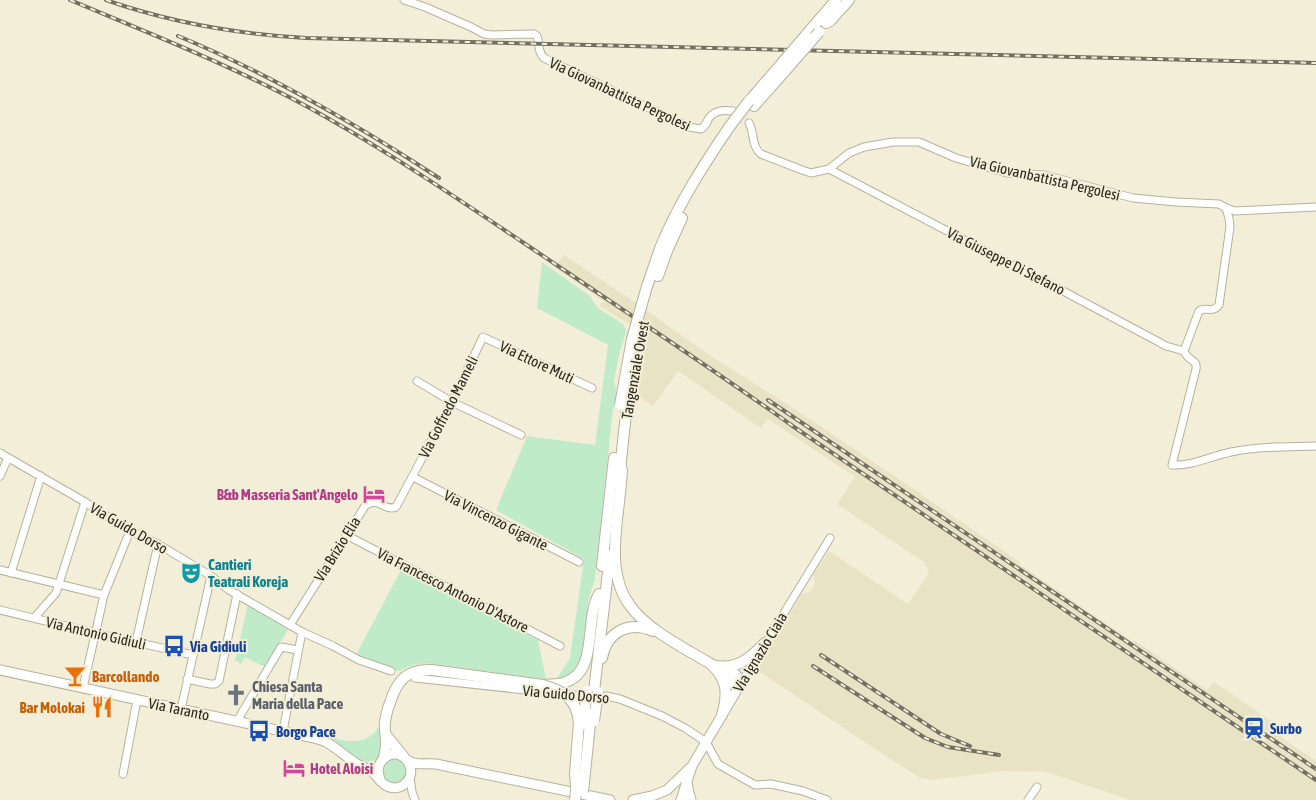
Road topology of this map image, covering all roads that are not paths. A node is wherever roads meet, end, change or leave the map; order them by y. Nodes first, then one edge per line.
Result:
1 (404, 0) edge
2 (831, 0) edge
3 (836, 0) edge
4 (845, 0) edge
5 (849, 0) edge
6 (826, 23) junction
7 (812, 32) junction
8 (733, 111) dead end
9 (749, 123) dead end
10 (829, 169) junction
11 (1316, 207) edge
12 (1226, 208) junction
13 (483, 337) joint
14 (1184, 351) junction
15 (417, 381) dead end
16 (592, 388) dead end
17 (452, 402) junction
18 (624, 405) junction
19 (521, 435) dead end
20 (1316, 446) edge
21 (0, 453) edge
22 (8, 458) junction
23 (620, 464) junction
24 (0, 476) edge
25 (41, 476) junction
26 (413, 477) junction
27 (85, 502) junction
28 (130, 530) junction
29 (346, 535) junction
30 (830, 538) dead end
31 (158, 544) junction
32 (579, 562) dead end
33 (0, 570) edge
34 (10, 573) junction
35 (211, 576) junction
36 (58, 584) junction
37 (237, 594) junction
38 (598, 594) junction
39 (104, 595) junction
40 (0, 610) edge
41 (34, 618) junction
42 (290, 625) junction
43 (302, 632) junction
44 (95, 633) junction
45 (663, 635) junction
46 (136, 642) junction
47 (765, 643) junction
48 (560, 646) dead end
49 (298, 650) junction
50 (192, 655) junction
51 (0, 670) edge
52 (390, 671) dead end
53 (722, 671) junction
54 (415, 678) dead end
55 (187, 679) junction
56 (741, 683) junction
57 (543, 684) junction
58 (83, 688) junction
59 (593, 691) junction
60 (138, 700) junction
61 (180, 709) junction
62 (722, 715) junction
63 (237, 722) junction
64 (283, 731) junction
65 (386, 735) junction
66 (706, 742) junction
67 (405, 758) junction
68 (383, 759) junction
69 (352, 760) junction
70 (449, 766) junction
71 (692, 766) junction
72 (123, 774) dead end
73 (410, 777) junction
74 (380, 780) junction
75 (687, 780) junction
76 (576, 785) junction
77 (1036, 787) dead end
78 (397, 788) junction
79 (667, 790) junction
80 (415, 800) edge
81 (575, 800) edge
82 (582, 800) edge
83 (610, 800) edge
84 (634, 800) edge
85 (665, 800) edge
86 (680, 800) edge
87 (691, 800) edge
88 (827, 800) edge
89 (1028, 800) edge

1 - 8 street, Via Giovanbattista Pergolesi
2 - 7 highway
3 - 7 highway, Tangenziale Ovest
4 - 6 highway, Tangenziale Ovest
5 - 6 highway
6 - 7 highway, Tangenziale Ovest
7 - 18 highway, Tangenziale Ovest, bridge
9 - 10 street
10 - 12 street, Via Giovanbattista Pergolesi
10 - 14 street, Via Giuseppe Di Stefano
11 - 12 street, Via Giovanbattista Pergolesi
12 - 14 street
13 - 16 street, Via Ettore Muti
13 - 17 street, Via Goffredo Mameli
14 - 20 street
15 - 17 street
17 - 19 street
17 - 26 street, Via Goffredo Mameli
18 - 23 highway, Tangenziale Ovest
18 - 38 highway, Tangenziale Ovest
21 - 22 street, Via Guido Dorso
22 - 24 street
22 - 25 street, Via Guido Dorso
23 - 45 highway
23 - 59 highway, Tangenziale Ovest
25 - 27 street, Via Guido Dorso
25 - 34 street
26 - 29 street, Via Brizio Elia
26 - 32 street, Via Vincenzo Gigante
27 - 28 street, Via Guido Dorso
27 - 36 street
28 - 31 street, Via Guido Dorso
28 - 39 street
29 - 42 street, Via Brizio Elia
29 - 48 street, Via Francesco Antonio D'Astore
30 - 47 street, Via Ignazio Ciaia
31 - 35 street, Via Guido Dorso
31 - 46 street
33 - 34 street
34 - 36 street
35 - 37 street, Via Guido Dorso
35 - 50 street
36 - 39 street
36 - 41 street
37 - 42 street, Via Guido Dorso
37 - 55 street
38 - 57 highway
38 - 59 highway, Tangenziale Ovest
39 - 44 street
40 - 41 street, Via Antonio Gidiuli
41 - 44 street, Via Antonio Gidiuli
42 - 43 street, Via Guido Dorso
43 - 49 street
43 - 52 street, Via Guido Dorso
44 - 46 street, Via Antonio Gidiuli
44 - 58 street
45 - 53 highway
45 - 59 highway
46 - 50 street, Via Antonio Gidiuli
47 - 53 highway
47 - 56 street, Via Ignazio Ciaia
49 - 63 street
49 - 64 street
50 - 55 street
51 - 58 main road, Via Taranto
53 - 56 highway
53 - 62 highway
54 - 66 street, Via Guido Dorso
55 - 61 street
56 - 62 main road, Via Ignazio Ciaia
57 - 65 highway
57 - 76 highway, bridge
58 - 60 main road, Via Taranto
59 - 76 highway, Tangenziale Ovest, bridge
59 - 82 highway, Tangenziale Ovest, bridge
60 - 61 main road, Via Taranto
60 - 72 street
61 - 63 main road, Via Taranto
62 - 66 main road, Via Ignazio Ciaia
63 - 64 main road, Via Taranto
64 - 69 main road, Via Taranto
65 - 67 highway
65 - 68 highway
66 - 71 main road, Via Ignazio Ciaia
66 - 88 street
67 - 68 main road, Via Taranto
67 - 70 main road, Via Taranto
67 - 73 main road
68 - 69 main road, Via Taranto
68 - 74 main road
69 - 74 main road, Via Taranto
70 - 73 main road, Via Taranto
70 - 83 main road, Via Taranto
71 - 75 main road, Via Ignazio Ciaia
71 - 79 main road, Via Ignazio Ciaia
73 - 78 main road, Via Taranto
73 - 80 street
74 - 78 main road, Via Taranto
75 - 86 main road, Via Ignazio Ciaia
75 - 87 main road
76 - 81 highway, Tangenziale Ovest, bridge
77 - 89 street
78 - 80 street
79 - 84 main road, Via Ignazio Ciaia
79 - 85 main road

